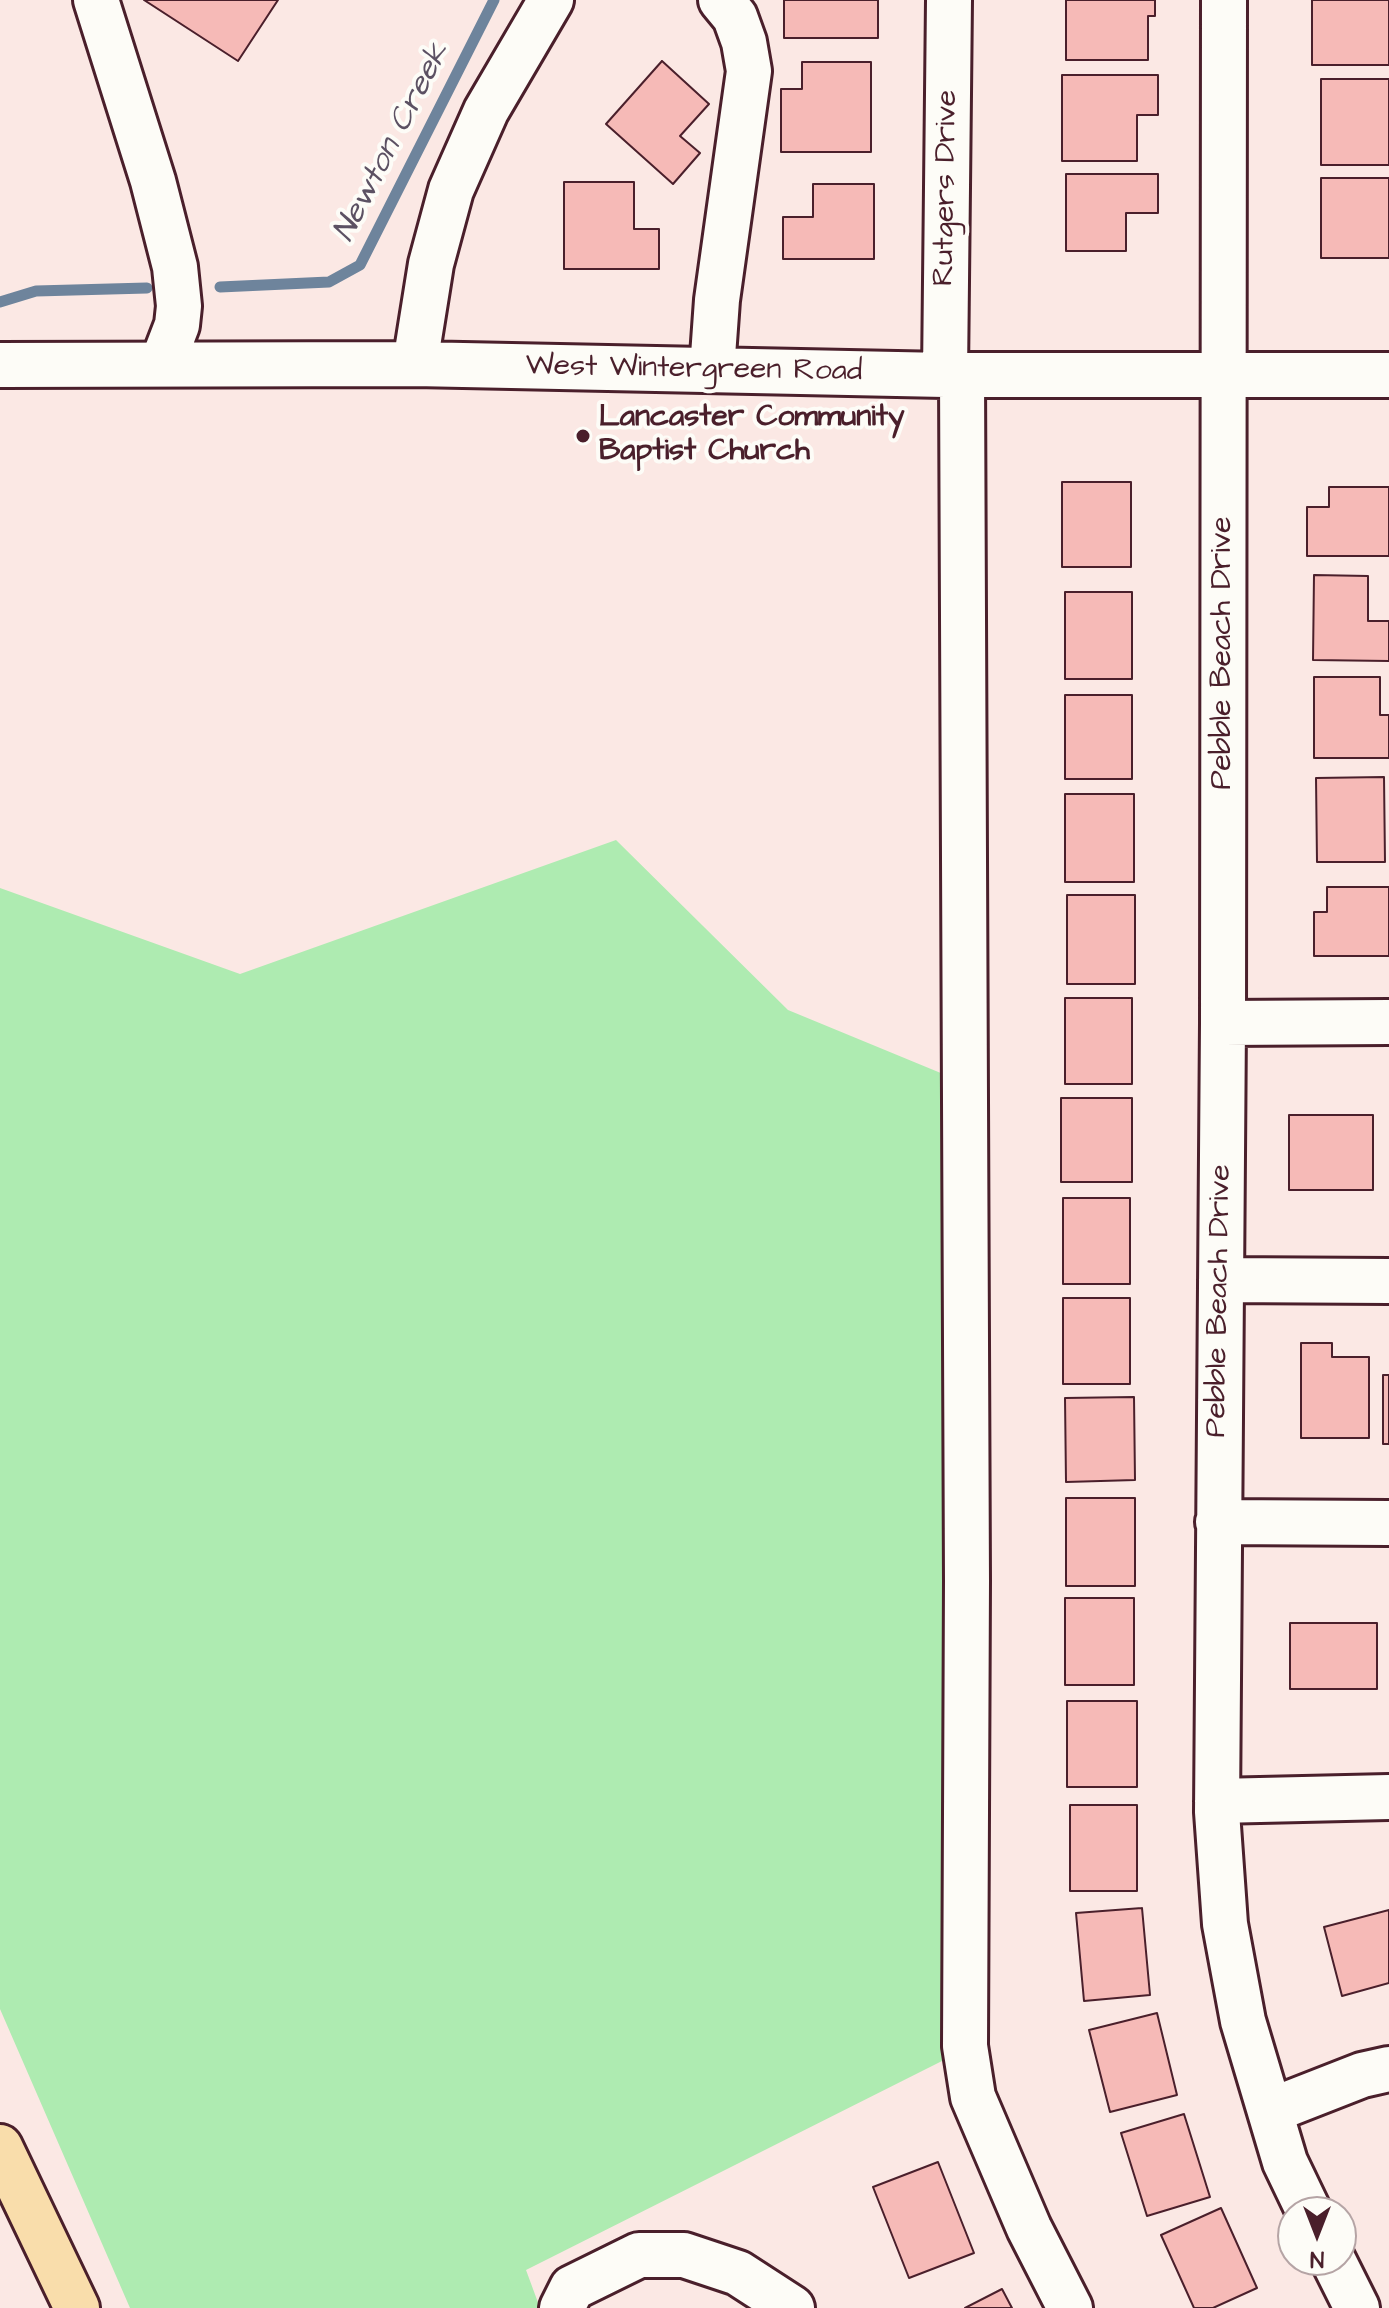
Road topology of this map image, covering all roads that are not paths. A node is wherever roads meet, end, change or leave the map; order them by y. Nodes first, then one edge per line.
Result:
1 (96, 0) edge
2 (551, 0) edge
3 (721, 0) edge
4 (949, 0) edge
5 (1224, 0) edge
6 (162, 364) junction
7 (415, 364) junction
8 (0, 365) edge
9 (712, 370) junction
10 (953, 375) junction
11 (1389, 375) edge
12 (1225, 376) junction
13 (1389, 1022) edge
14 (1223, 1023) junction
15 (1221, 1280) junction
16 (1389, 1281) edge
17 (1218, 1522) junction
18 (1389, 1523) edge
19 (1389, 1797) edge
20 (1217, 1801) junction
21 (1389, 2069) edge
22 (1270, 2111) junction
23 (0, 2147) edge
24 (1301, 2196) edge
25 (1341, 2276) edge
26 (77, 2308) edge
27 (562, 2308) edge
28 (792, 2308) edge
29 (1070, 2308) edge
30 (1357, 2308) edge

1 - 6 street
2 - 7 street
3 - 9 street
4 - 10 street, Rutgers Drive
5 - 12 street, Pebble Beach Drive
6 - 7 street, West Wintergreen Road
6 - 8 street, West Wintergreen Road
7 - 9 street, West Wintergreen Road
9 - 10 street, West Wintergreen Road
10 - 12 street, West Wintergreen Road
10 - 29 street, Rutgers Drive
11 - 12 street, West Wintergreen Road
12 - 14 street, Pebble Beach Drive
13 - 14 street
14 - 15 street, Pebble Beach Drive
15 - 16 street
15 - 17 street, Pebble Beach Drive
17 - 18 street
17 - 20 street, Pebble Beach Drive
19 - 20 street
20 - 22 street, Pebble Beach Drive
21 - 22 street
22 - 24 street, Pebble Beach Drive
23 - 26 main road
25 - 30 street
27 - 28 street

